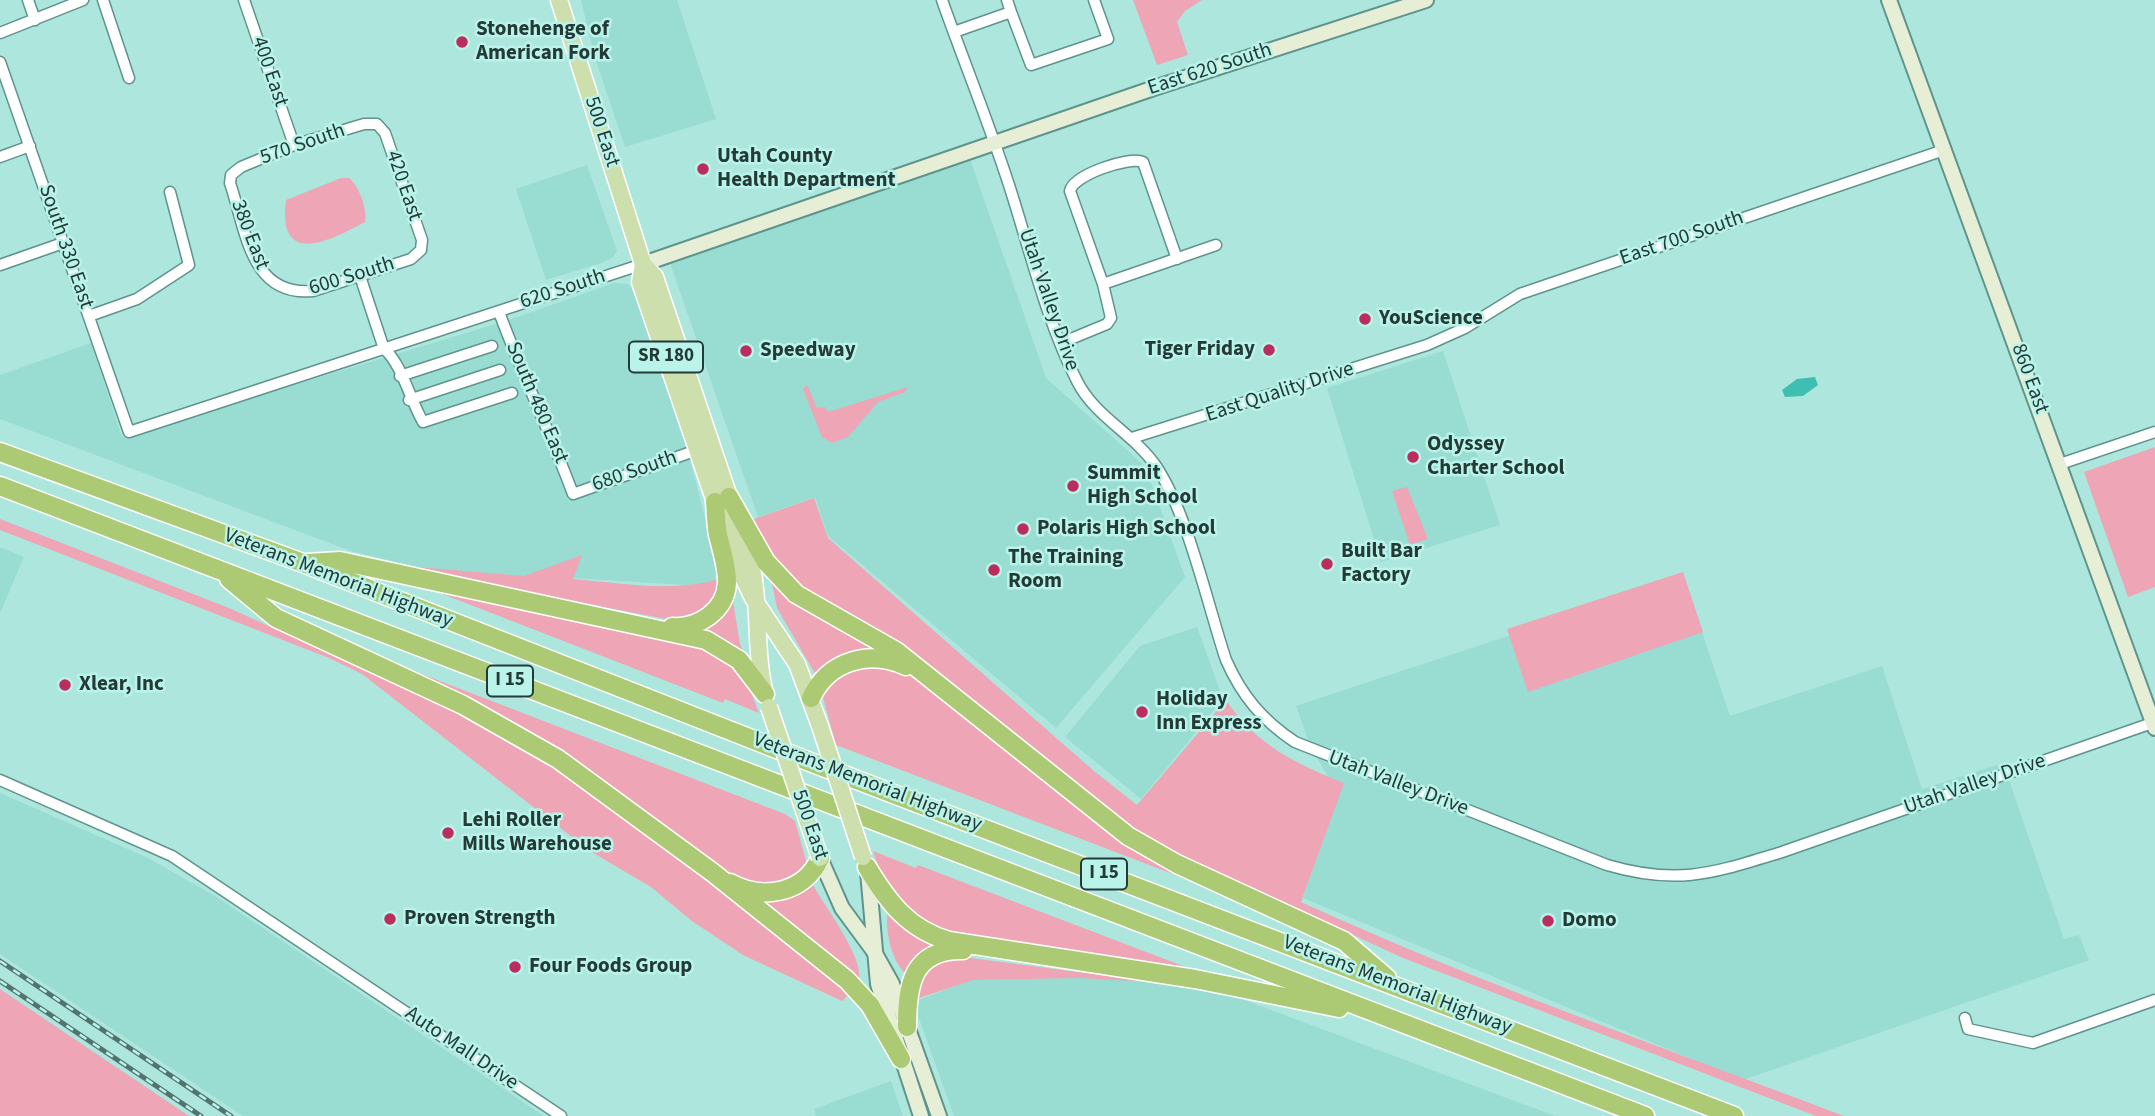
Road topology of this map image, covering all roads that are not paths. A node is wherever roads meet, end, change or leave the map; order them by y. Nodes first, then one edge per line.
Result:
1 (28, 0) edge
2 (83, 0) edge
3 (103, 0) edge
4 (244, 0) edge
5 (559, 0) edge
6 (943, 0) edge
7 (1007, 0) edge
8 (1094, 0) edge
9 (1426, 0) edge
10 (1889, 0) edge
11 (1011, 12) junction
12 (35, 20) junction
13 (954, 32) junction
14 (0, 33) edge
15 (0, 62) edge
16 (129, 78) dead end
17 (377, 124) joint
18 (995, 142) junction
19 (294, 145) junction
20 (30, 146) junction
21 (1944, 150) junction
22 (0, 157) edge
23 (231, 175) joint
24 (170, 192) dead end
25 (63, 243) junction
26 (1216, 245) dead end
27 (421, 250) joint
28 (1177, 258) junction
29 (643, 264) junction
30 (0, 265) edge
31 (360, 276) junction
32 (1103, 284) junction
33 (279, 288) joint
34 (499, 312) junction
35 (89, 316) junction
36 (1061, 343) junction
37 (1427, 345) joint
38 (492, 346) dead end
39 (384, 349) junction
40 (500, 370) dead end
41 (400, 376) junction
42 (512, 393) dead end
43 (409, 400) junction
44 (129, 432) joint
45 (2155, 432) edge
46 (1132, 438) junction
47 (697, 450) junction
48 (0, 452) edge
49 (2060, 464) junction
50 (0, 486) edge
51 (573, 494) joint
52 (722, 500) junction
53 (303, 563) junction
54 (217, 569) junction
55 (758, 607) junction
56 (641, 624) junction
57 (925, 676) junction
58 (811, 698) junction
59 (767, 701) junction
60 (2154, 724) edge
61 (0, 780) edge
62 (820, 858) junction
63 (865, 862) junction
64 (712, 873) junction
65 (873, 950) junction
66 (992, 950) junction
67 (1398, 987) junction
68 (2155, 1000) edge
69 (1388, 1017) junction
70 (1965, 1018) dead end
71 (907, 1027) junction
72 (901, 1059) junction
73 (561, 1116) edge
74 (921, 1116) edge
75 (939, 1116) edge
76 (1645, 1116) edge
77 (1734, 1116) edge

1 - 12 street
2 - 12 street
3 - 16 street
4 - 19 street, 400 East
5 - 29 main road, 500 East / SR 180
6 - 13 street, Utah Valley Drive
7 - 11 street
8 - 11 street
9 - 18 street, East 620 South
10 - 21 street, 860 East
11 - 13 street
12 - 14 street
13 - 18 street, Utah Valley Drive
15 - 20 street, South 330 East
17 - 19 street, 570 South
17 - 27 street, 420 East
18 - 29 street, 620 South
18 - 36 street, Utah Valley Drive
19 - 23 street, 570 South
20 - 22 street
20 - 25 street, South 330 East
21 - 37 street, East 700 South
21 - 49 street, 860 East
23 - 33 street, 380 East
24 - 35 street
25 - 30 street
25 - 35 street, South 330 East
26 - 28 street
27 - 31 street, 600 South
28 - 32 street
28 - 32 street
29 - 34 street, 620 South
29 - 47 main road, 500 East / SR 180
29 - 52 main road, 500 East / SR 180
31 - 33 street, 600 South
31 - 39 street
32 - 36 street
34 - 39 street, 620 South
34 - 51 street, South 480 East
35 - 44 street, South 330 East
36 - 46 street, Utah Valley Drive
37 - 46 street, East Quality Drive
38 - 41 street
39 - 41 street
39 - 44 street, 620 South
40 - 43 street
41 - 43 street
42 - 43 street
45 - 49 street
46 - 60 street, Utah Valley Drive
47 - 51 street, 680 South
47 - 52 main road, 500 East / SR 180
48 - 53 highway, Veterans Memorial Highway / I 15
49 - 60 street, 860 East
50 - 54 highway, Veterans Memorial Highway / I 15
52 - 55 main road, 500 East / SR 180
52 - 56 highway
52 - 57 highway
53 - 56 highway
53 - 67 highway, Veterans Memorial Highway / I 15
54 - 64 highway
54 - 69 highway, Veterans Memorial Highway / I 15
55 - 58 main road, 500 East / SR 180
55 - 59 main road, 500 East / SR 180
56 - 59 highway
57 - 58 highway
57 - 67 highway
58 - 63 main road, 500 East / SR 180, bridge
59 - 62 main road, 500 East / SR 180, bridge
61 - 73 street, Auto Mall Drive
62 - 64 highway
62 - 65 street, 500 East / SR 180
63 - 65 street, 500 East / SR 180
63 - 66 highway
64 - 72 highway
65 - 71 street, 500 East / SR 180
65 - 72 street, 500 East / SR 180
66 - 69 highway
66 - 71 highway
67 - 77 highway, Veterans Memorial Highway / I 15
68 - 70 street
69 - 76 highway, Veterans Memorial Highway / I 15
71 - 75 street, 500 East / SR 180
72 - 74 street, 500 East / SR 180

